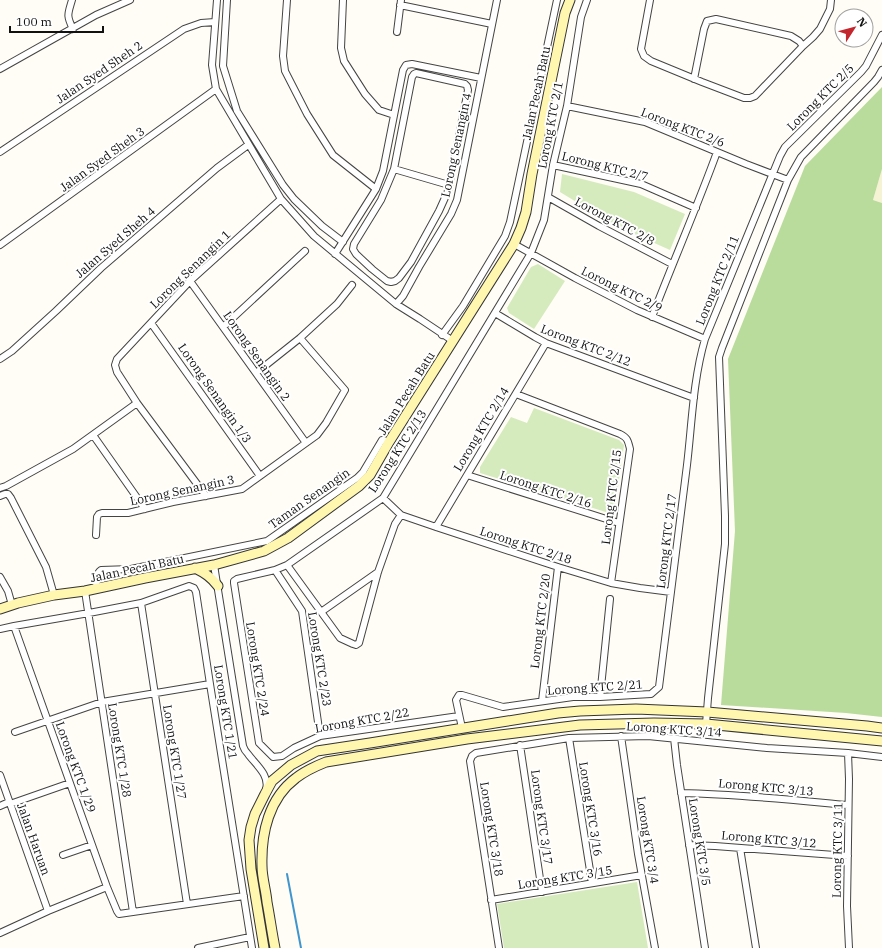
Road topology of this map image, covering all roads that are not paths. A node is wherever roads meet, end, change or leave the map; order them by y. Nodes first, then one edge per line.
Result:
1 (72, 0) edge
2 (130, 0) edge
3 (217, 0) edge
4 (227, 0) edge
5 (287, 0) edge
6 (343, 0) edge
7 (497, 0) edge
8 (557, 0) edge
9 (570, 0) edge
10 (587, 0) edge
11 (650, 0) edge
12 (831, 0) edge
13 (401, 2) edge
14 (215, 22) junction
15 (492, 24) junction
16 (73, 29) junction
17 (397, 32) dead end
18 (882, 35) edge
19 (803, 46) junction
20 (0, 69) edge
21 (882, 70) edge
22 (481, 78) junction
23 (694, 79) junction
24 (216, 90) junction
25 (397, 99) junction
26 (407, 101) junction
27 (567, 106) junction
28 (463, 112) junction
29 (474, 114) junction
30 (394, 115) junction
31 (248, 145) junction
32 (0, 152) edge
33 (717, 152) junction
34 (553, 165) junction
35 (394, 169) junction
36 (773, 174) junction
37 (788, 180) junction
38 (449, 185) junction
39 (376, 189) junction
40 (548, 197) junction
41 (281, 199) junction
42 (696, 208) junction
43 (355, 222) junction
44 (365, 227) junction
45 (343, 242) junction
46 (514, 244) junction
47 (0, 246) edge
48 (305, 251) dead end
49 (531, 253) junction
50 (335, 254) junction
51 (411, 262) junction
52 (672, 264) junction
53 (419, 267) junction
54 (190, 281) junction
55 (352, 285) dead end
56 (396, 304) junction
57 (495, 313) junction
58 (652, 317) junction
59 (151, 323) junction
60 (223, 327) junction
61 (442, 335) junction
62 (300, 338) junction
63 (705, 339) junction
64 (453, 341) junction
65 (546, 343) junction
66 (0, 359) edge
67 (256, 373) junction
68 (516, 394) junction
69 (694, 398) junction
70 (137, 403) junction
71 (93, 435) junction
72 (389, 442) junction
73 (306, 443) junction
74 (467, 475) junction
75 (260, 476) junction
76 (0, 488) edge
77 (0, 496) edge
78 (206, 496) junction
79 (383, 498) junction
80 (145, 509) junction
81 (401, 514) junction
82 (620, 523) junction
83 (436, 527) junction
84 (96, 535) dead end
85 (214, 564) junction
86 (287, 565) junction
87 (558, 567) junction
88 (195, 568) junction
89 (275, 570) junction
90 (378, 572) junction
91 (0, 577) edge
92 (237, 579) joint
93 (611, 583) junction
94 (218, 586) junction
95 (96, 589) junction
96 (85, 591) junction
97 (671, 592) junction
98 (54, 596) junction
99 (610, 599) dead end
100 (141, 603) junction
101 (12, 605) junction
102 (0, 608) edge
103 (321, 612) junction
104 (88, 613) junction
105 (14, 626) junction
106 (0, 629) edge
107 (210, 684) junction
108 (659, 687) joint
109 (155, 693) junction
110 (600, 697) junction
111 (542, 701) junction
112 (102, 702) junction
113 (706, 712) junction
114 (459, 716) junction
115 (48, 721) junction
116 (706, 724) junction
117 (462, 728) junction
118 (882, 728) edge
119 (15, 732) dead end
120 (320, 736) junction
121 (621, 736) junction
122 (569, 738) junction
123 (674, 738) junction
124 (882, 741) edge
125 (520, 745) junction
126 (848, 753) junction
127 (273, 757) joint
128 (882, 757) edge
129 (470, 761) joint
130 (263, 773) junction
131 (0, 775) edge
132 (280, 775) junction
133 (70, 783) junction
134 (681, 793) junction
135 (265, 794) junction
136 (10, 803) junction
137 (848, 805) junction
138 (0, 806) edge
139 (92, 845) junction
140 (689, 845) junction
141 (740, 848) junction
142 (64, 855) dead end
143 (848, 856) junction
144 (642, 875) junction
145 (592, 883) junction
146 (107, 887) junction
147 (542, 892) junction
148 (244, 896) junction
149 (491, 900) junction
150 (187, 904) junction
151 (48, 911) junction
152 (133, 912) junction
153 (0, 933) edge
154 (250, 937) junction
155 (198, 948) edge
156 (252, 948) edge
157 (264, 948) edge
158 (275, 948) edge
159 (499, 948) edge
160 (655, 948) edge
161 (705, 948) edge
162 (756, 948) edge
163 (849, 948) edge

1 - 16 street
2 - 16 street
3 - 14 street
4 - 45 street
5 - 39 street
6 - 30 street
7 - 15 street, Lorong Senangin 4
8 - 61 street
9 - 46 street, Jalan Pecah Batu
10 - 27 street, Lorong KTC 2/1
11 - 23 street
12 - 19 street
13 - 15 street
13 - 17 street
14 - 24 street
14 - 32 street, Jalan Syed Sheh 2
15 - 22 street, Lorong Senangin 4
16 - 20 street
18 - 36 street, Lorong KTC 2/5
19 - 23 street
19 - 23 street
21 - 37 street
22 - 25 street
22 - 29 street, Lorong Senangin 4
24 - 31 street
24 - 47 street, Jalan Syed Sheh 3
25 - 26 street
25 - 30 street
26 - 28 street
26 - 35 street
27 - 33 street, Lorong KTC 2/6
27 - 34 street, Lorong KTC 2/1
28 - 29 street
28 - 38 street
29 - 53 street, Lorong Senangin 4
30 - 39 street
31 - 41 street
31 - 66 street, Jalan Syed Sheh 4
33 - 36 street, Lorong KTC 2/6
33 - 42 street
34 - 40 street, Lorong KTC 2/1
34 - 42 street, Lorong KTC 2/7
35 - 38 street
35 - 44 street
36 - 37 street, Lorong KTC 2/6
36 - 63 street, Lorong KTC 2/11
37 - 113 street
38 - 51 street
39 - 43 street
40 - 49 street, Lorong KTC 2/1
40 - 52 street, Lorong KTC 2/8
41 - 50 street
41 - 54 street, Lorong Senangin 1
42 - 52 street
43 - 44 street
43 - 45 street
44 - 51 street
45 - 50 street
46 - 49 street, Lorong KTC 2/9
46 - 64 street, Jalan Pecah Batu
48 - 60 street
49 - 57 street
49 - 58 street, Lorong KTC 2/9
50 - 56 street
51 - 53 street
52 - 58 street
53 - 56 street, Lorong Senangin 4
54 - 59 street, Lorong Senangin 1
54 - 60 street, Lorong Senangin 2
55 - 62 street
56 - 61 street
57 - 65 street, Lorong KTC 2/12
57 - 79 street, Lorong KTC 2/13
58 - 63 street, Lorong KTC 2/9
59 - 70 street, Lorong Senangin 1
59 - 75 street, Lorong Senangin 1/3
60 - 67 street, Lorong Senangin 2
61 - 64 street
62 - 67 street
62 - 73 street, Lorong Senangin 3
63 - 69 street, Lorong KTC 2/11
64 - 72 street, Jalan Pecah Batu
65 - 68 street, Lorong KTC 2/14
65 - 69 street, Lorong KTC 2/12
67 - 73 street, Lorong Senangin 2
68 - 74 street, Lorong KTC 2/14
68 - 82 street, Lorong KTC 2/15
69 - 97 street, Lorong KTC 2/17
70 - 71 street
70 - 78 street
71 - 76 street
71 - 80 street
72 - 85 street, Jalan Pecah Batu
72 - 95 street, Taman Senangin
73 - 75 street, Lorong Senangin 3
74 - 82 street, Lorong KTC 2/16
74 - 83 street, Lorong KTC 2/14
75 - 78 street, Lorong Senangin 3
77 - 98 street
78 - 80 street, Lorong Senangin 3
79 - 81 street, Lorong KTC 2/18
79 - 86 street, Lorong KTC 2/13
80 - 84 street, Lorong Senangin 3
81 - 83 street, Lorong KTC 2/18
81 - 90 street
82 - 93 street, Lorong KTC 2/15
83 - 87 street, Lorong KTC 2/18
85 - 88 street, Jalan Pecah Batu
85 - 94 street
86 - 89 street, Lorong KTC 2/13
86 - 103 street
87 - 93 street, Lorong KTC 2/18
87 - 111 street, Lorong KTC 2/20
88 - 94 street
88 - 95 street, Jalan Pecah Batu
89 - 92 street, Lorong KTC 2/13
89 - 120 street, Lorong KTC 2/23
90 - 103 street
90 - 103 street
91 - 101 street
92 - 127 street, Lorong KTC 2/24
93 - 97 street, Lorong KTC 2/18
94 - 130 street
95 - 96 street, Jalan Pecah Batu
96 - 98 street, Jalan Pecah Batu
96 - 104 street, Lorong KTC 1/28
97 - 108 street, Lorong KTC 2/17
98 - 101 street, Jalan Pecah Batu
99 - 110 street
100 - 104 street, Lorong KTC 1/21
100 - 107 street, Lorong KTC 1/21
100 - 109 street, Lorong KTC 1/27
101 - 102 street, Jalan Pecah Batu
104 - 105 street, Lorong KTC 1/21
104 - 112 street, Lorong KTC 1/28
105 - 106 street, Lorong KTC 1/21
105 - 115 street, Lorong KTC 1/29
107 - 109 street
107 - 148 street, Lorong KTC 1/21
108 - 110 street, Lorong KTC 2/21
109 - 112 street
109 - 150 street, Lorong KTC 1/27
110 - 111 street, Lorong KTC 2/21
111 - 114 street, Lorong KTC 2/21
112 - 115 street
112 - 152 street, Lorong KTC 1/28
113 - 116 street
113 - 117 street
113 - 118 street
114 - 117 street
114 - 120 street, Lorong KTC 2/22
115 - 119 street
115 - 133 street, Lorong KTC 1/29
116 - 124 street
116 - 158 street
117 - 132 street
120 - 127 street, Lorong KTC 2/22
121 - 122 street, Lorong KTC 3/14
121 - 123 street, Lorong KTC 3/14
121 - 144 street, Lorong KTC 3/4
122 - 125 street, Lorong KTC 3/14
122 - 145 street, Lorong KTC 3/16
123 - 126 street, Lorong KTC 3/14
123 - 134 street, Lorong KTC 3/5
125 - 129 street, Lorong KTC 3/14
125 - 147 street, Lorong KTC 3/17
126 - 128 street, Lorong KTC 3/14
126 - 137 street, Lorong KTC 3/11
129 - 149 street, Lorong KTC 3/18
130 - 132 street
130 - 135 street
131 - 136 street, Jalan Haruan
132 - 135 street
133 - 136 street
133 - 139 street, Lorong KTC 1/29
134 - 137 street, Lorong KTC 3/13
134 - 140 street, Lorong KTC 3/5
135 - 157 street
136 - 138 street
136 - 151 street, Jalan Haruan
137 - 143 street, Lorong KTC 3/11
139 - 142 street
139 - 146 street, Lorong KTC 1/29
140 - 141 street, Lorong KTC 3/12
140 - 161 street, Lorong KTC 3/5
141 - 143 street, Lorong KTC 3/12
141 - 162 street
143 - 163 street, Lorong KTC 3/11
144 - 145 street, Lorong KTC 3/15
144 - 160 street, Lorong KTC 3/4
145 - 147 street, Lorong KTC 3/15
146 - 151 street
146 - 152 street, Lorong KTC 1/29
147 - 149 street, Lorong KTC 3/15
148 - 150 street
148 - 154 street, Lorong KTC 1/21
149 - 159 street, Lorong KTC 3/18
150 - 152 street
151 - 153 street
154 - 155 street
154 - 156 street, Lorong KTC 1/21

